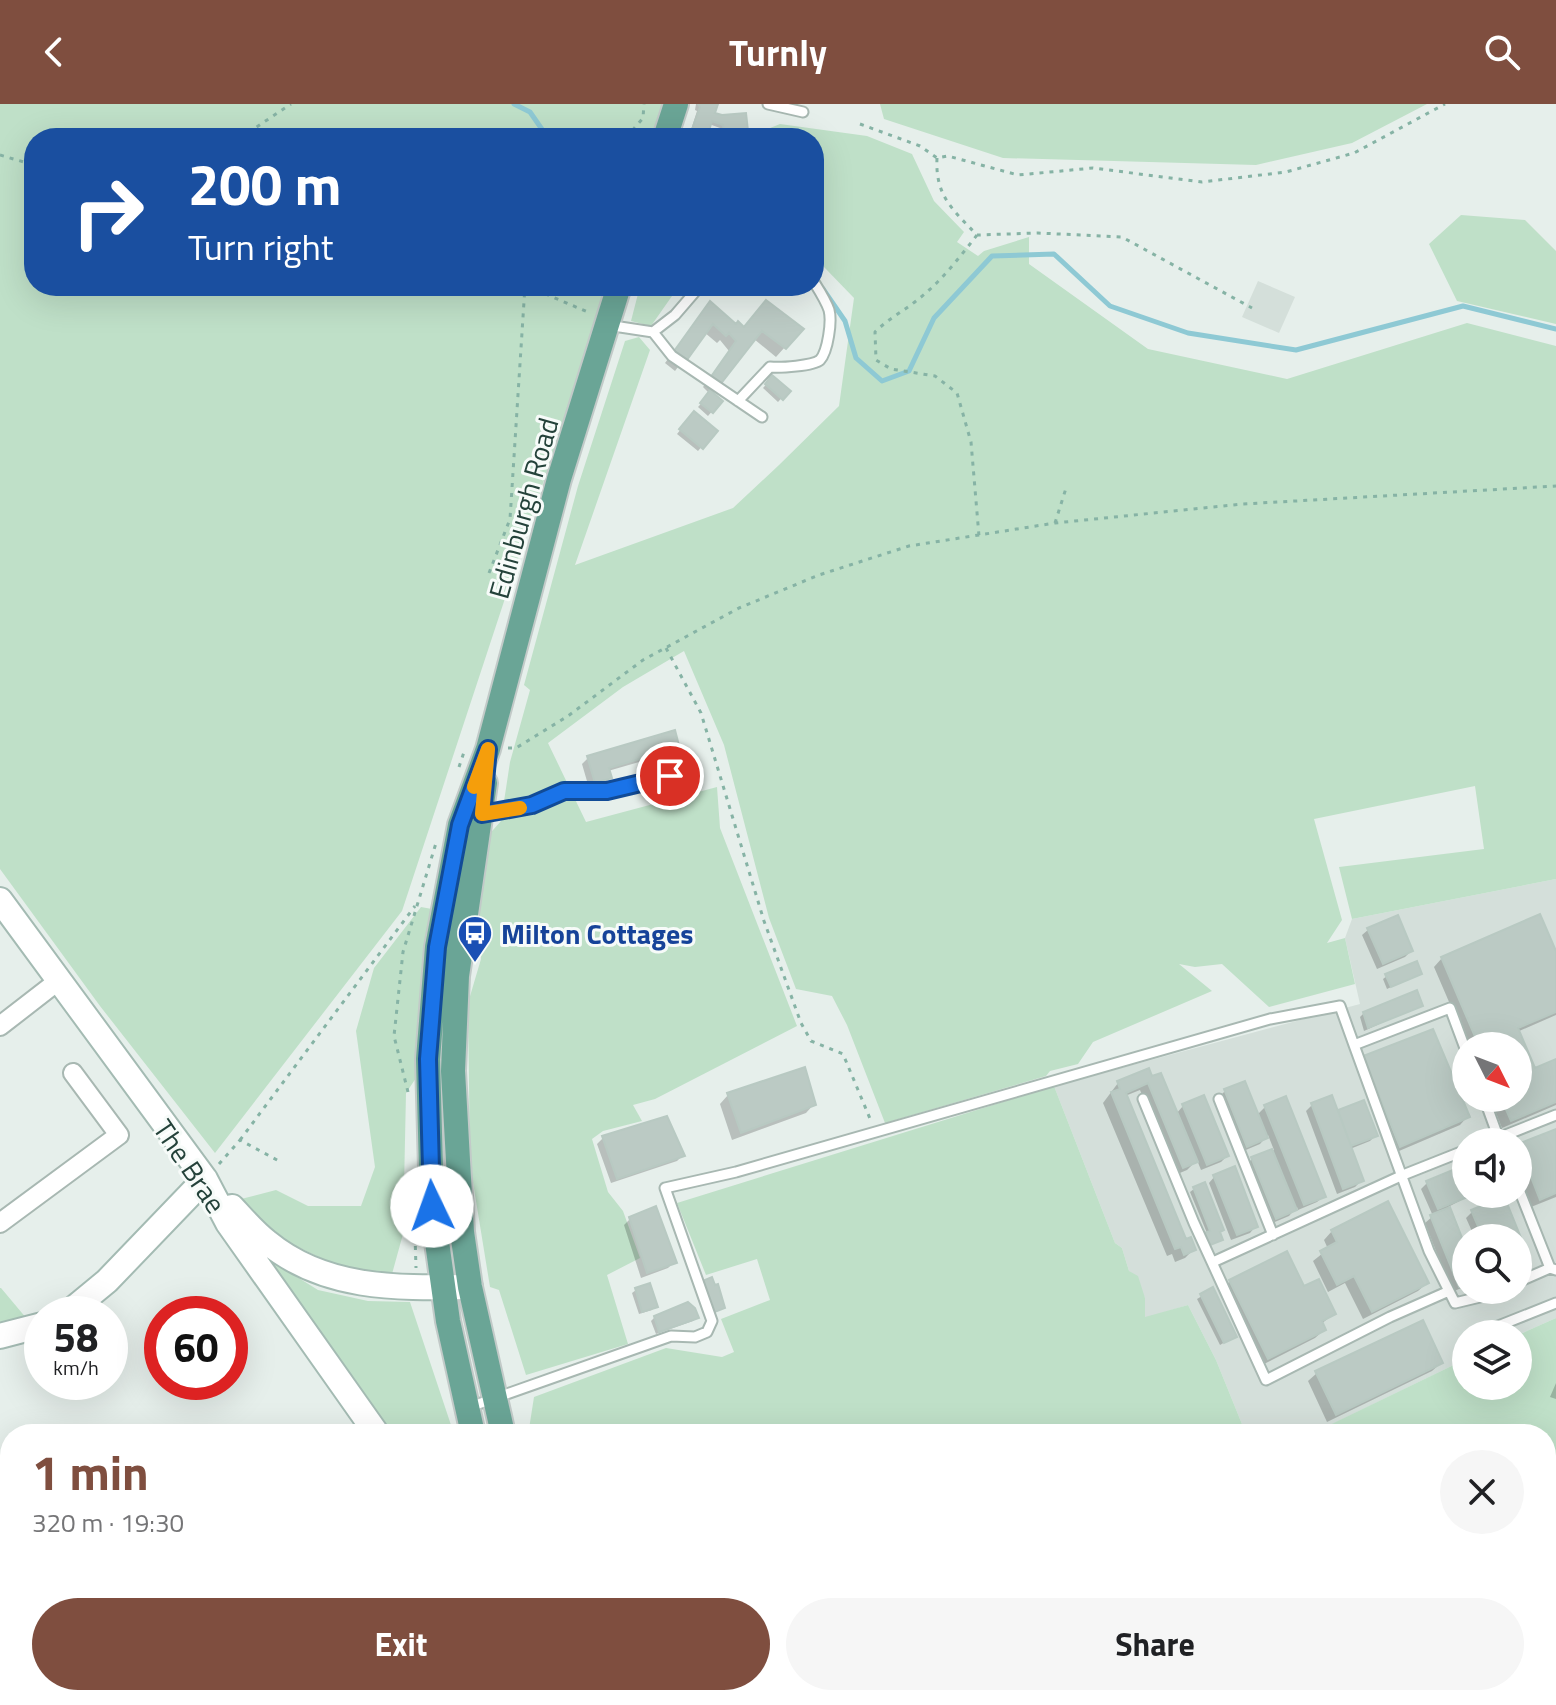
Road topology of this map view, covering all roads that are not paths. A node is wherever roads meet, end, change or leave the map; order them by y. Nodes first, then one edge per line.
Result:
1 (676, 104) edge
2 (768, 104) edge
3 (803, 112) dead end
4 (668, 128) edge
5 (616, 296) edge
6 (691, 296) edge
7 (821, 296) edge
8 (608, 322) junction
9 (653, 332) junction
10 (738, 401) junction
11 (762, 417) dead end
12 (488, 749) junction
13 (670, 776) dead end
14 (482, 814) junction
15 (0, 900) edge
16 (58, 981) junction
17 (0, 1026) edge
18 (1459, 1032) edge
19 (1354, 1045) junction
20 (73, 1073) dead end
21 (1143, 1099) dead end
22 (1219, 1099) dead end
23 (1556, 1115) edge
24 (1527, 1128) edge
25 (1452, 1156) edge
26 (1403, 1175) junction
27 (205, 1179) junction
28 (1527, 1208) edge
29 (0, 1223) edge
30 (1273, 1235) junction
31 (1213, 1262) junction
32 (1553, 1269) edge
33 (1532, 1277) edge
34 (442, 1287) junction
35 (470, 1287) junction
36 (1449, 1291) junction
37 (89, 1296) edge
38 (1452, 1297) edge
39 (1556, 1303) edge
40 (1513, 1320) edge
41 (24, 1330) edge
42 (0, 1336) edge
43 (494, 1397) junction
44 (466, 1408) junction
45 (370, 1424) edge
46 (470, 1424) edge
47 (501, 1424) edge

1 - 4 main road
2 - 3 lane
5 - 8 main road, Edinburgh Road
6 - 9 lane
7 - 10 lane
8 - 9 lane
8 - 12 main road, Edinburgh Road
9 - 10 lane
10 - 11 lane
12 - 14 main road
12 - 34 main road
13 - 14 lane
14 - 35 main road
15 - 16 main road, The Brae
16 - 17 street
16 - 27 main road, The Brae
18 - 19 lane
19 - 26 lane
19 - 43 lane
20 - 29 street
21 - 31 lane
22 - 30 lane
23 - 24 lane
25 - 26 lane
26 - 30 lane
26 - 36 lane
27 - 34 main road
27 - 37 main road
27 - 45 main road, The Brae
28 - 32 lane
30 - 31 lane
31 - 36 lane
32 - 33 lane
34 - 35 main road
34 - 44 main road
35 - 43 main road
36 - 38 lane
39 - 40 lane
41 - 42 main road
43 - 44 lane
43 - 47 main road
44 - 46 main road

